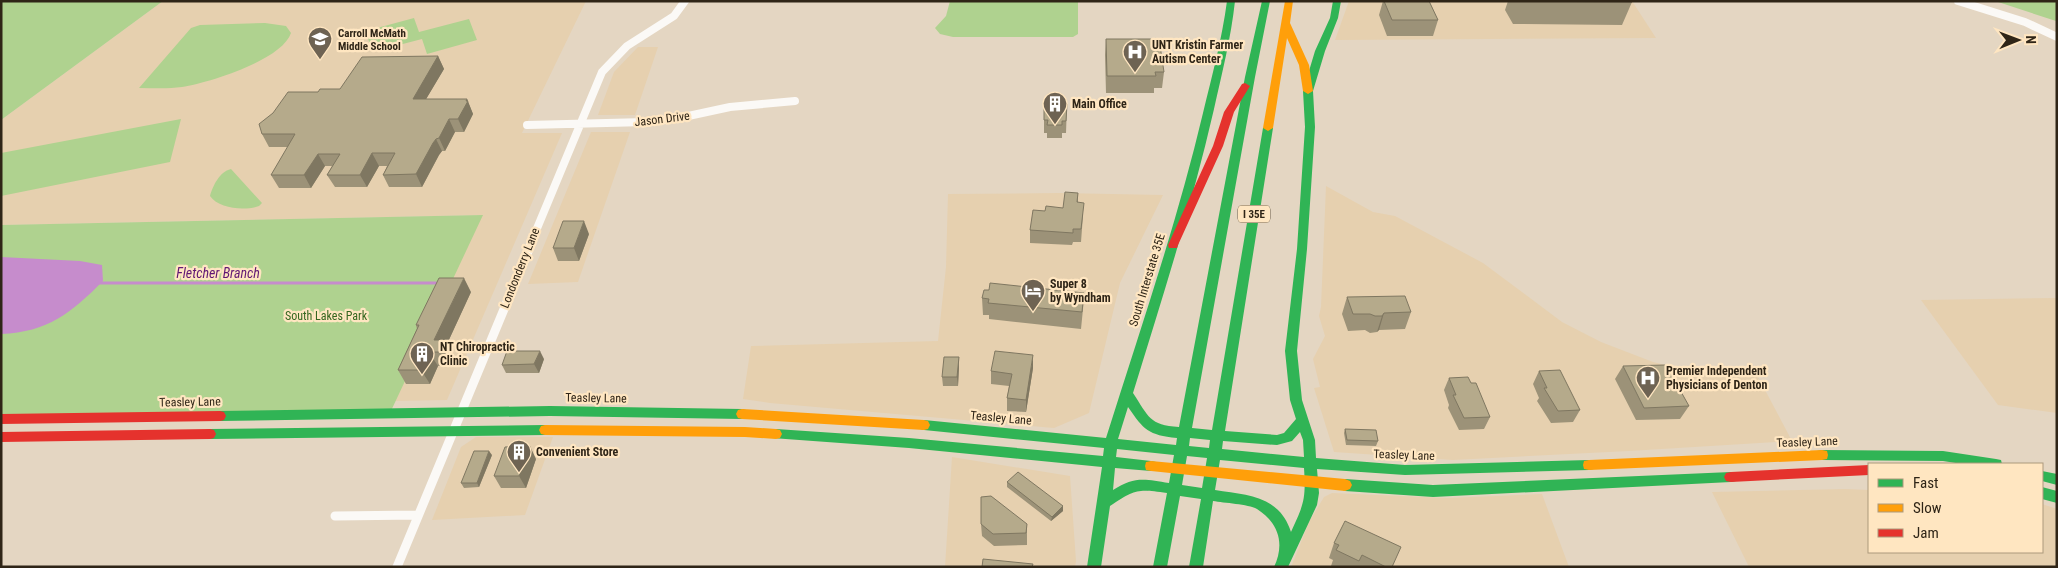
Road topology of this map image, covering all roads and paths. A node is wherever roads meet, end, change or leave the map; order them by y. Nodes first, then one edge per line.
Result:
1 (685, 1) edge
2 (1231, 1) edge
3 (1266, 1) edge
4 (1288, 1) edge
5 (1337, 1) edge
6 (1958, 1) edge
7 (1285, 22) junction
8 (2057, 37) edge
9 (1250, 77) junction
10 (1308, 91) junction
11 (795, 101) dead end
12 (527, 125) dead end
13 (579, 125) junction
14 (1173, 245) junction
15 (1127, 395) junction
16 (460, 412) junction
17 (749, 414) junction
18 (1, 419) edge
19 (1302, 420) junction
20 (453, 431) junction
21 (745, 432) junction
22 (1, 437) edge
23 (1111, 442) junction
24 (1109, 461) junction
25 (1310, 463) junction
26 (1989, 463) edge
27 (1511, 468) junction
28 (1868, 470) edge
29 (2043, 476) edge
30 (2057, 480) edge
31 (1311, 482) junction
32 (1519, 486) junction
33 (2043, 493) edge
34 (2057, 497) edge
35 (1104, 503) junction
36 (418, 515) junction
37 (335, 516) dead end
38 (1283, 563) edge
39 (397, 567) edge
40 (1094, 567) edge
41 (1160, 567) edge
42 (1196, 567) edge

1 - 13 street, Londonderry Lane
2 - 14 main road, South Interstate 35E
3 - 9 main road, I 35E
4 - 7 main road, I 35E
5 - 10 main road
6 - 8 street
7 - 10 main road
7 - 42 main road, I 35E
9 - 14 main road
9 - 41 main road, I 35E
10 - 19 main road
11 - 13 street, Jason Drive
12 - 13 street, Jason Drive
13 - 16 street, Londonderry Lane
14 - 15 main road, South Interstate 35E
15 - 19 main road
15 - 23 main road, South Interstate 35E
16 - 17 main road, Teasley Lane
16 - 18 main road, Teasley Lane
16 - 20 street, Londonderry Lane
17 - 21 main road
17 - 23 main road, Teasley Lane
19 - 25 main road
20 - 21 main road
20 - 22 main road
20 - 36 street, Londonderry Lane
21 - 24 main road
23 - 24 main road, South Interstate 35E
23 - 25 main road, Teasley Lane
24 - 31 main road
24 - 35 main road, South Interstate 35E
25 - 27 main road, Teasley Lane
25 - 31 main road
26 - 27 main road, Teasley Lane
27 - 32 main road
28 - 32 main road
29 - 30 main road
31 - 32 main road
31 - 38 main road
33 - 34 main road
35 - 38 main road
35 - 40 main road, South Interstate 35E
36 - 37 street
36 - 39 street, Londonderry Lane

